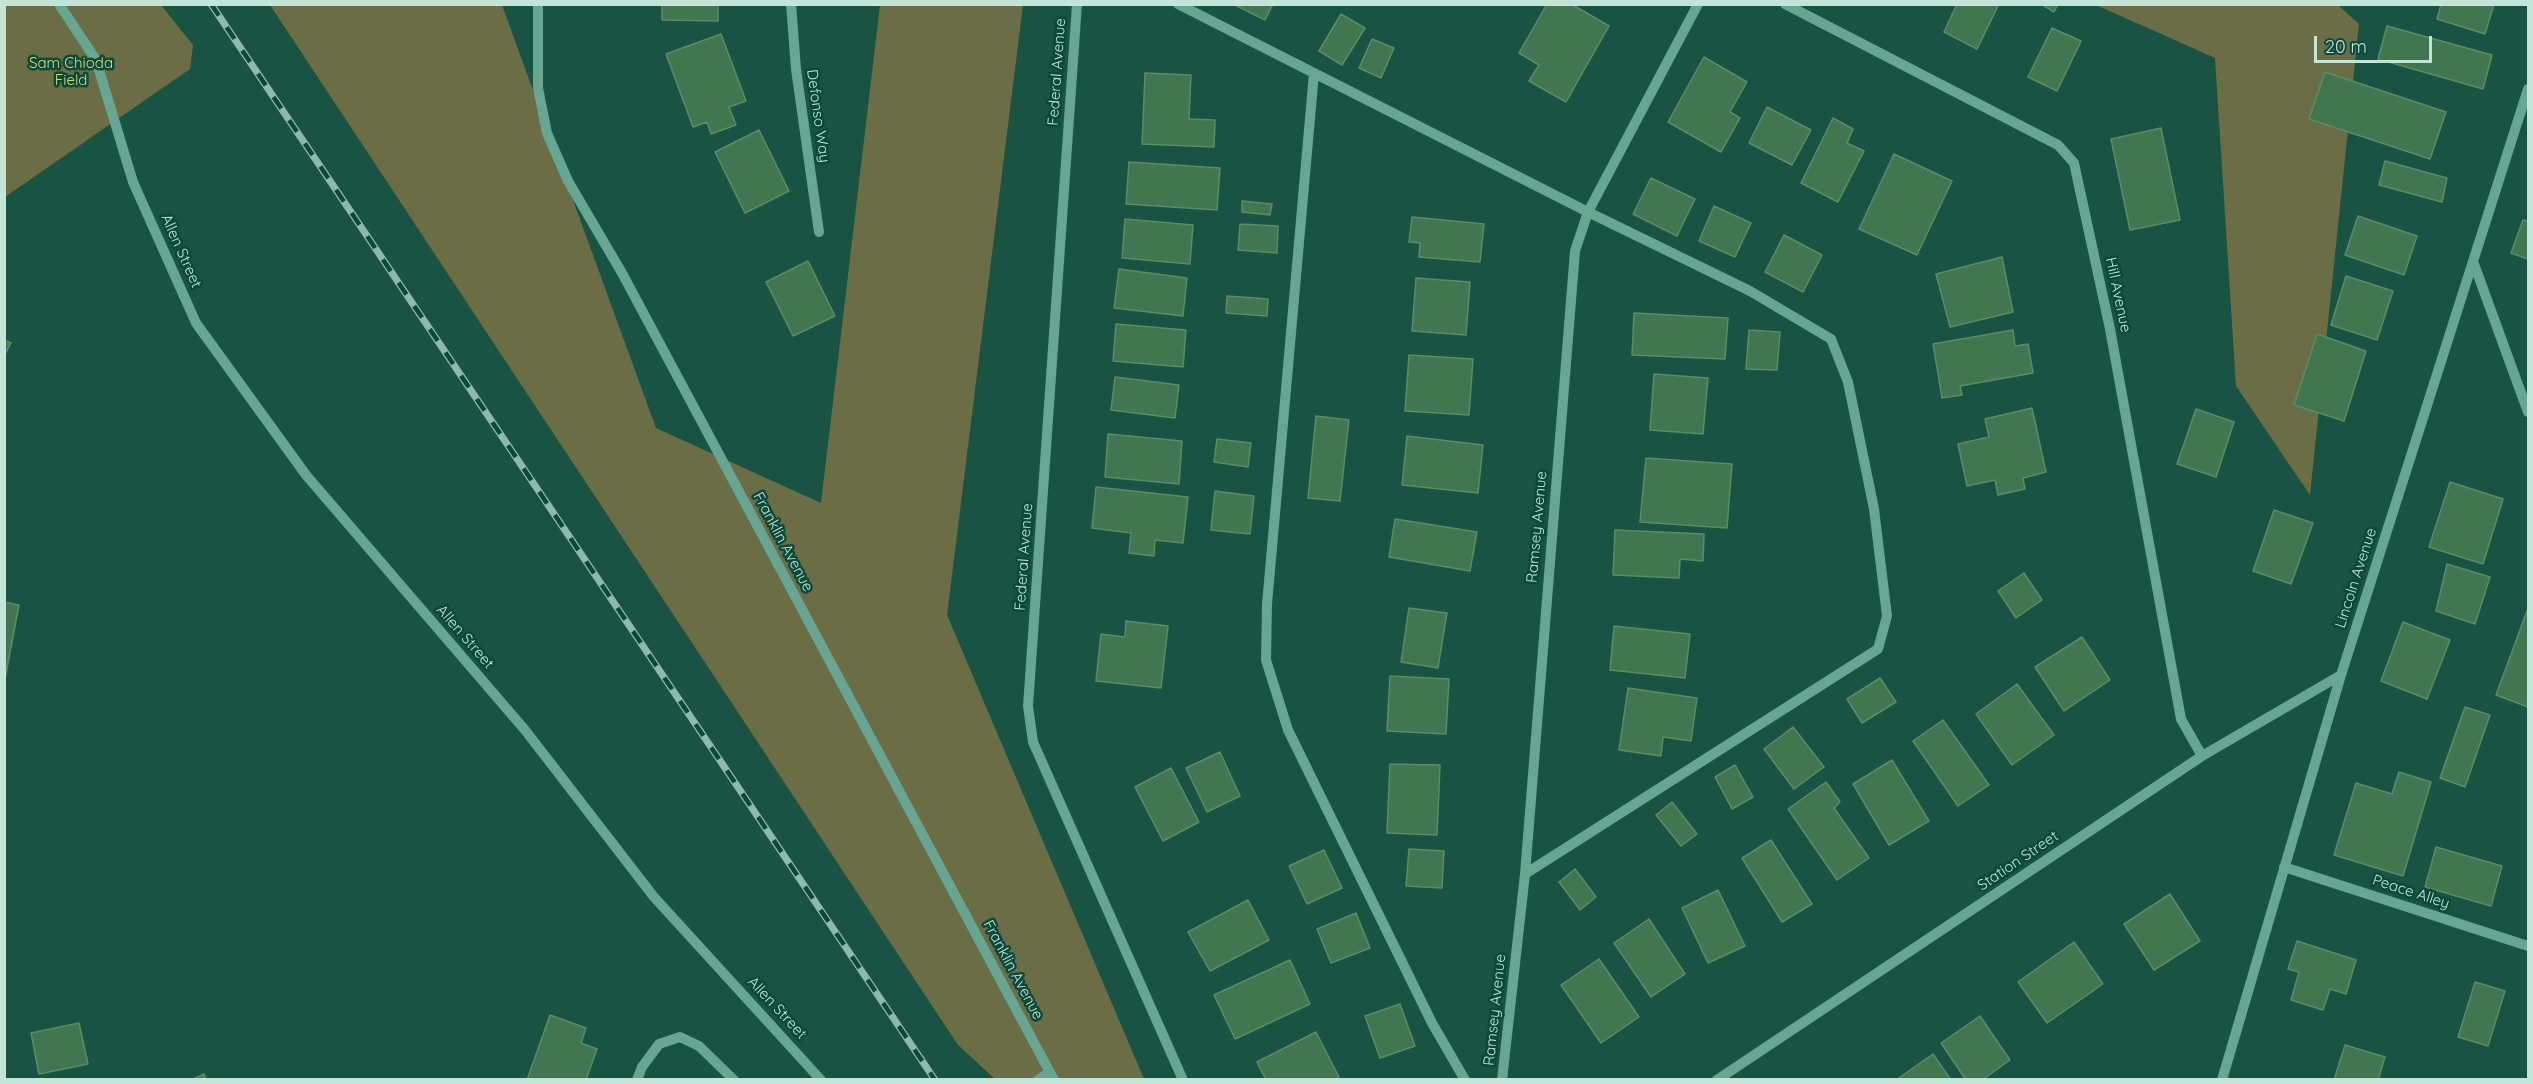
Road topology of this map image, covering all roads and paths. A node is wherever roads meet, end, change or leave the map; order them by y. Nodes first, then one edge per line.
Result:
1 (59, 4) edge
2 (538, 4) edge
3 (791, 4) edge
4 (1077, 4) edge
5 (1178, 4) edge
6 (1698, 4) edge
7 (1785, 4) edge
8 (1314, 74) junction
9 (2529, 89) edge
10 (1587, 212) junction
11 (819, 232) dead end
12 (2474, 264) junction
13 (2529, 412) edge
14 (2341, 675) junction
15 (2202, 756) junction
16 (2284, 867) junction
17 (1525, 874) junction
18 (2529, 946) edge
19 (1052, 1076) edge
20 (637, 1080) edge
21 (734, 1080) edge
22 (821, 1080) edge
23 (1038, 1080) edge
24 (1184, 1080) edge
25 (1465, 1080) edge
26 (1502, 1080) edge
27 (1717, 1080) edge
28 (2222, 1080) edge

1 - 22 street, Allen Street
2 - 19 street, Franklin Avenue
3 - 11 street, Defonso Way
4 - 24 street, Federal Avenue
5 - 8 street
6 - 10 street, Ramsey Avenue
7 - 15 street, Hill Avenue
8 - 10 street
8 - 25 street
9 - 12 street, Lincoln Avenue
10 - 17 street, Ramsey Avenue
10 - 17 street
12 - 13 street
12 - 14 street, Lincoln Avenue
14 - 15 street, Station Street
14 - 16 street, Lincoln Avenue
15 - 27 street, Station Street
16 - 18 street, Peace Alley
16 - 28 street, Lincoln Avenue
17 - 26 street, Ramsey Avenue
19 - 23 street
20 - 21 street

